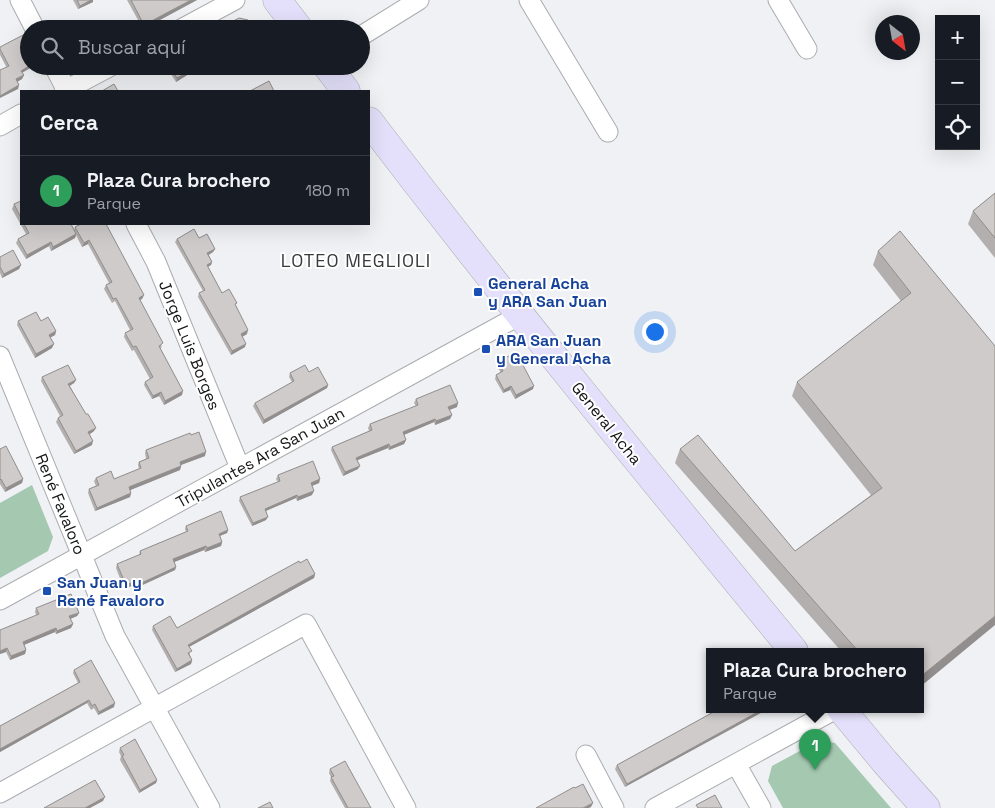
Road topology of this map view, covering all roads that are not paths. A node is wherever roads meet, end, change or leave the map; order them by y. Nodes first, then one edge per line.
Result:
1 (20, 0) edge
2 (235, 0) edge
3 (277, 0) edge
4 (419, 0) edge
5 (529, 0) edge
6 (778, 0) edge
7 (30, 20) edge
8 (198, 20) edge
9 (292, 20) edge
10 (370, 30) edge
11 (807, 49) dead end
12 (58, 75) edge
13 (95, 75) edge
14 (334, 75) edge
15 (66, 90) edge
16 (68, 90) edge
17 (345, 90) edge
18 (20, 115) edge
19 (370, 122) edge
20 (0, 126) edge
21 (608, 132) dead end
22 (137, 225) edge
23 (520, 315) junction
24 (0, 356) edge
25 (240, 468) junction
26 (82, 555) junction
27 (0, 600) edge
28 (792, 648) edge
29 (154, 707) junction
30 (829, 713) edge
31 (844, 713) edge
32 (586, 755) dead end
33 (736, 764) junction
34 (0, 793) edge
35 (210, 808) edge
36 (406, 808) edge
37 (614, 808) edge
38 (655, 808) edge
39 (760, 808) edge
40 (926, 808) edge

1 - 7 street
2 - 8 street
3 - 9 main road
4 - 10 street
5 - 21 street
6 - 11 street
12 - 15 street
13 - 16 street
14 - 17 main road
18 - 20 street
19 - 23 main road, General Acha
22 - 25 street, Jorge Luis Borges
23 - 25 street, Tripulantes Ara San Juan
23 - 28 main road, General Acha
24 - 26 street, René Favaloro
25 - 26 street, Tripulantes Ara San Juan
26 - 27 street, Tripulantes Ara San Juan
26 - 29 street, René Favaloro
29 - 34 street
29 - 35 street, René Favaloro
29 - 36 street
30 - 33 street
31 - 40 main road
32 - 37 street
33 - 38 street
33 - 39 street

